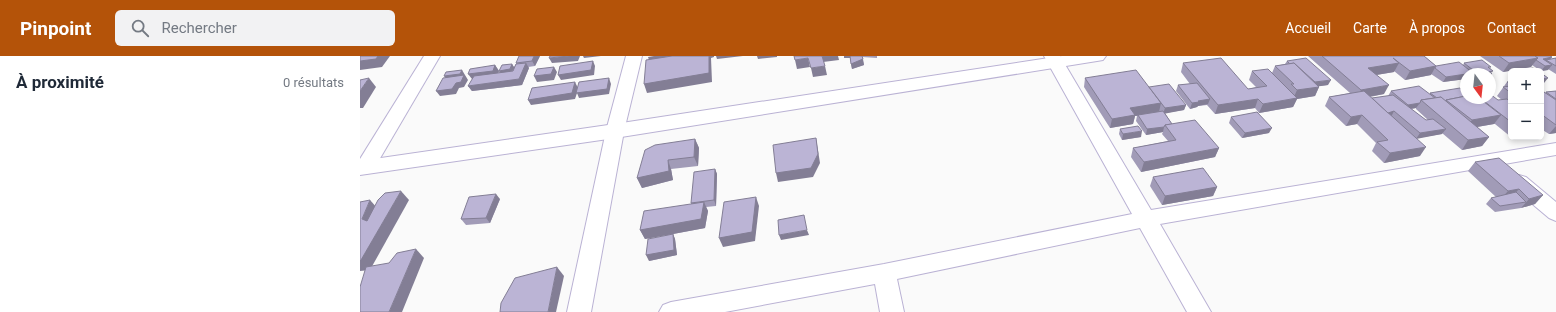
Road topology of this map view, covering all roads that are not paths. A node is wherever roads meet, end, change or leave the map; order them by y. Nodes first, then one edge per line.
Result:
1 (432, 56) edge
2 (634, 56) edge
3 (1097, 56) edge
4 (1054, 59) edge
5 (615, 131) junction
6 (1556, 149) edge
7 (1493, 161) junction
8 (363, 167) edge
9 (1556, 213) edge
10 (1144, 219) junction
11 (884, 273) junction
12 (579, 312) edge
13 (671, 312) edge
14 (892, 312) edge
15 (1199, 312) edge

1 - 8 street
2 - 5 street
3 - 4 street
4 - 5 street
4 - 10 street
5 - 8 street
5 - 12 street
6 - 7 street
7 - 9 street
7 - 10 street
10 - 11 street
10 - 15 street
11 - 13 street
11 - 14 street

